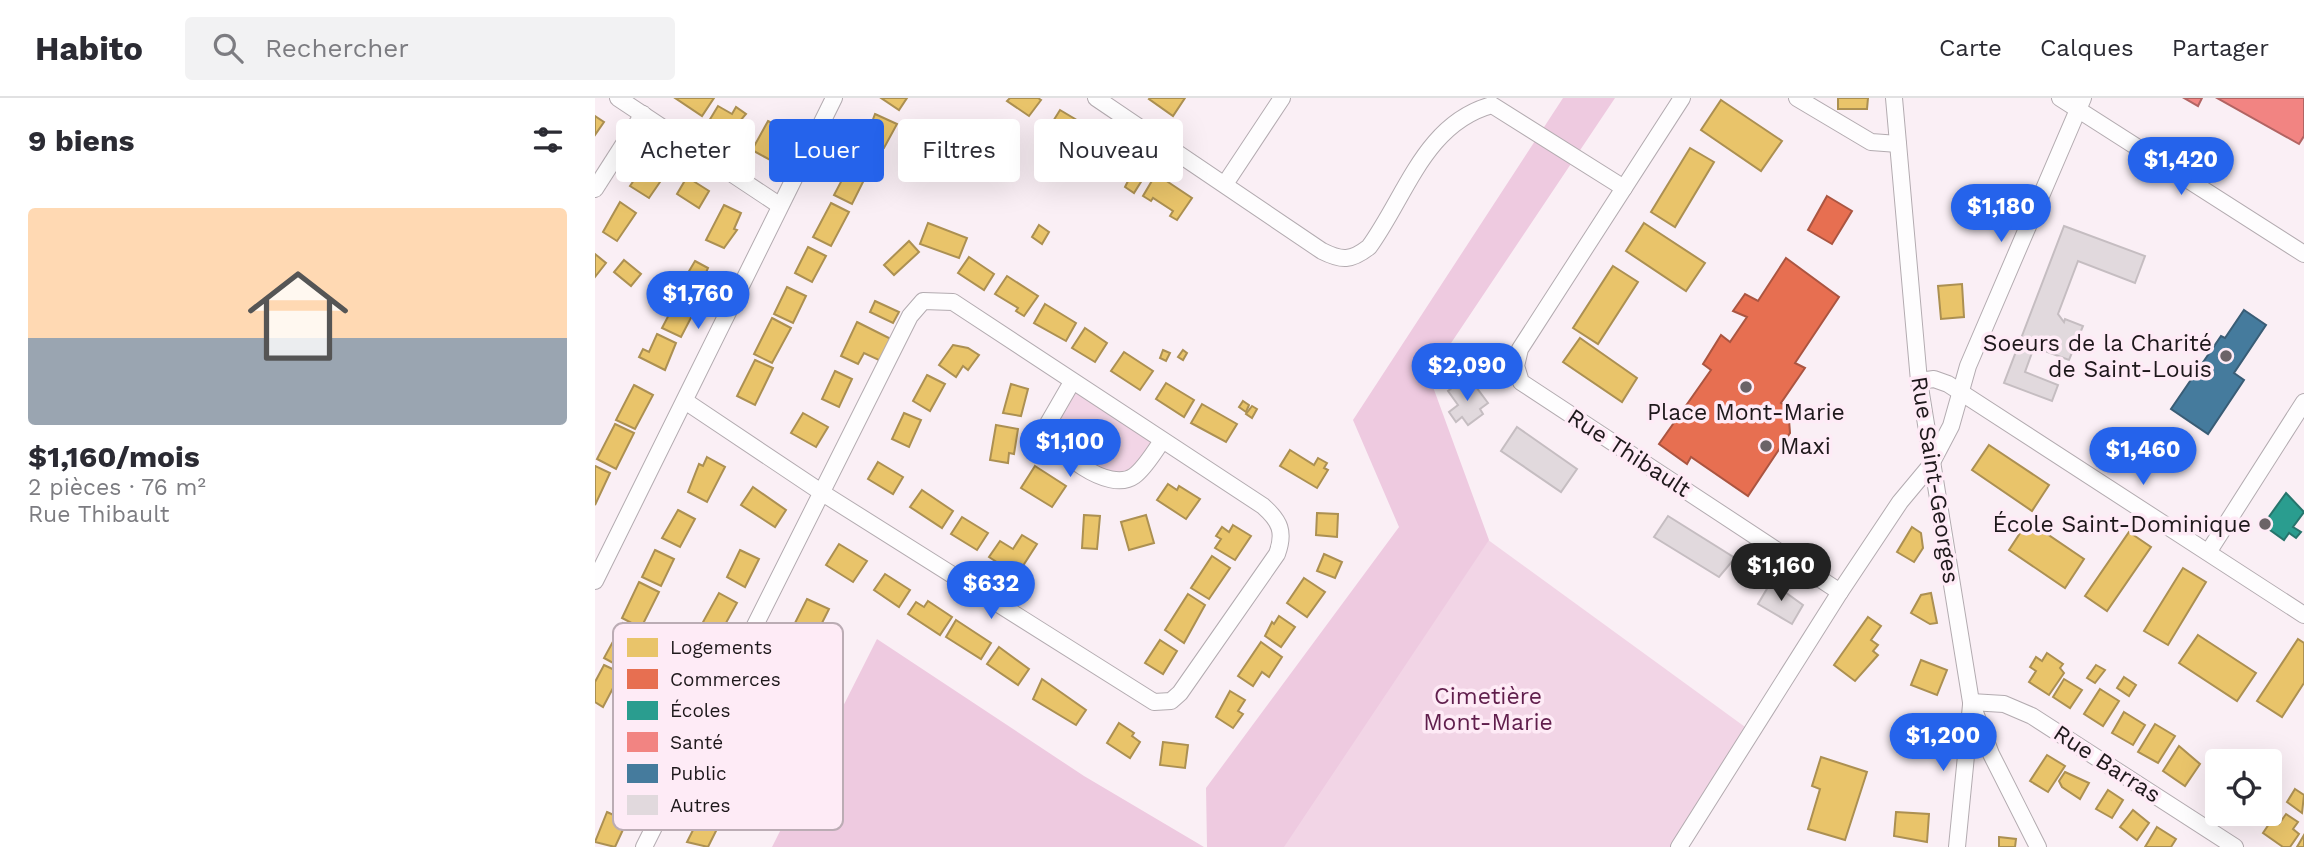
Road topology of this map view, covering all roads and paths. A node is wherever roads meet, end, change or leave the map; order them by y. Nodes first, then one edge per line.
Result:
1 (618, 98) edge
2 (834, 98) edge
3 (1096, 98) edge
4 (1282, 98) edge
5 (1682, 98) edge
6 (1797, 98) edge
7 (1894, 98) edge
8 (2060, 98) edge
9 (1491, 101) edge
10 (2081, 104) edge
11 (643, 114) junction
12 (1898, 144) junction
13 (1225, 184) junction
14 (1624, 188) junction
15 (595, 189) edge
16 (779, 205) junction
17 (2304, 254) edge
18 (1919, 381) junction
19 (1072, 382) junction
20 (1960, 392) junction
21 (685, 401) junction
22 (2304, 402) edge
23 (1162, 441) junction
24 (1930, 466) junction
25 (824, 494) junction
26 (2209, 551) junction
27 (595, 581) edge
28 (1840, 592) junction
29 (2304, 615) edge
30 (758, 623) edge
31 (1971, 702) junction
32 (653, 830) edge
33 (644, 847) edge
34 (1679, 847) edge
35 (1957, 847) edge
36 (2038, 847) edge
37 (2235, 847) edge

1 - 11 street
2 - 16 street
3 - 13 street
4 - 13 street
5 - 14 street, Rue Thibault
6 - 12 street
7 - 12 street, Rue Saint-Georges
8 - 10 street
9 - 13 street
9 - 14 street
10 - 17 street
10 - 20 street
11 - 15 street
11 - 16 street
12 - 18 street, Rue Saint-Georges
14 - 28 street, Rue Thibault
16 - 21 street
18 - 20 street
18 - 24 street, Rue Saint-Georges
19 - 23 street
19 - 23 street
19 - 25 street
20 - 24 street
20 - 26 street
21 - 25 street
21 - 27 street
22 - 26 street
23 - 25 street
24 - 28 street
24 - 31 street, Rue Saint-Georges
25 - 30 street
26 - 29 street
28 - 34 street
31 - 35 street
31 - 36 street, Rue Saint-Georges
31 - 37 street, Rue Barras
32 - 33 street

